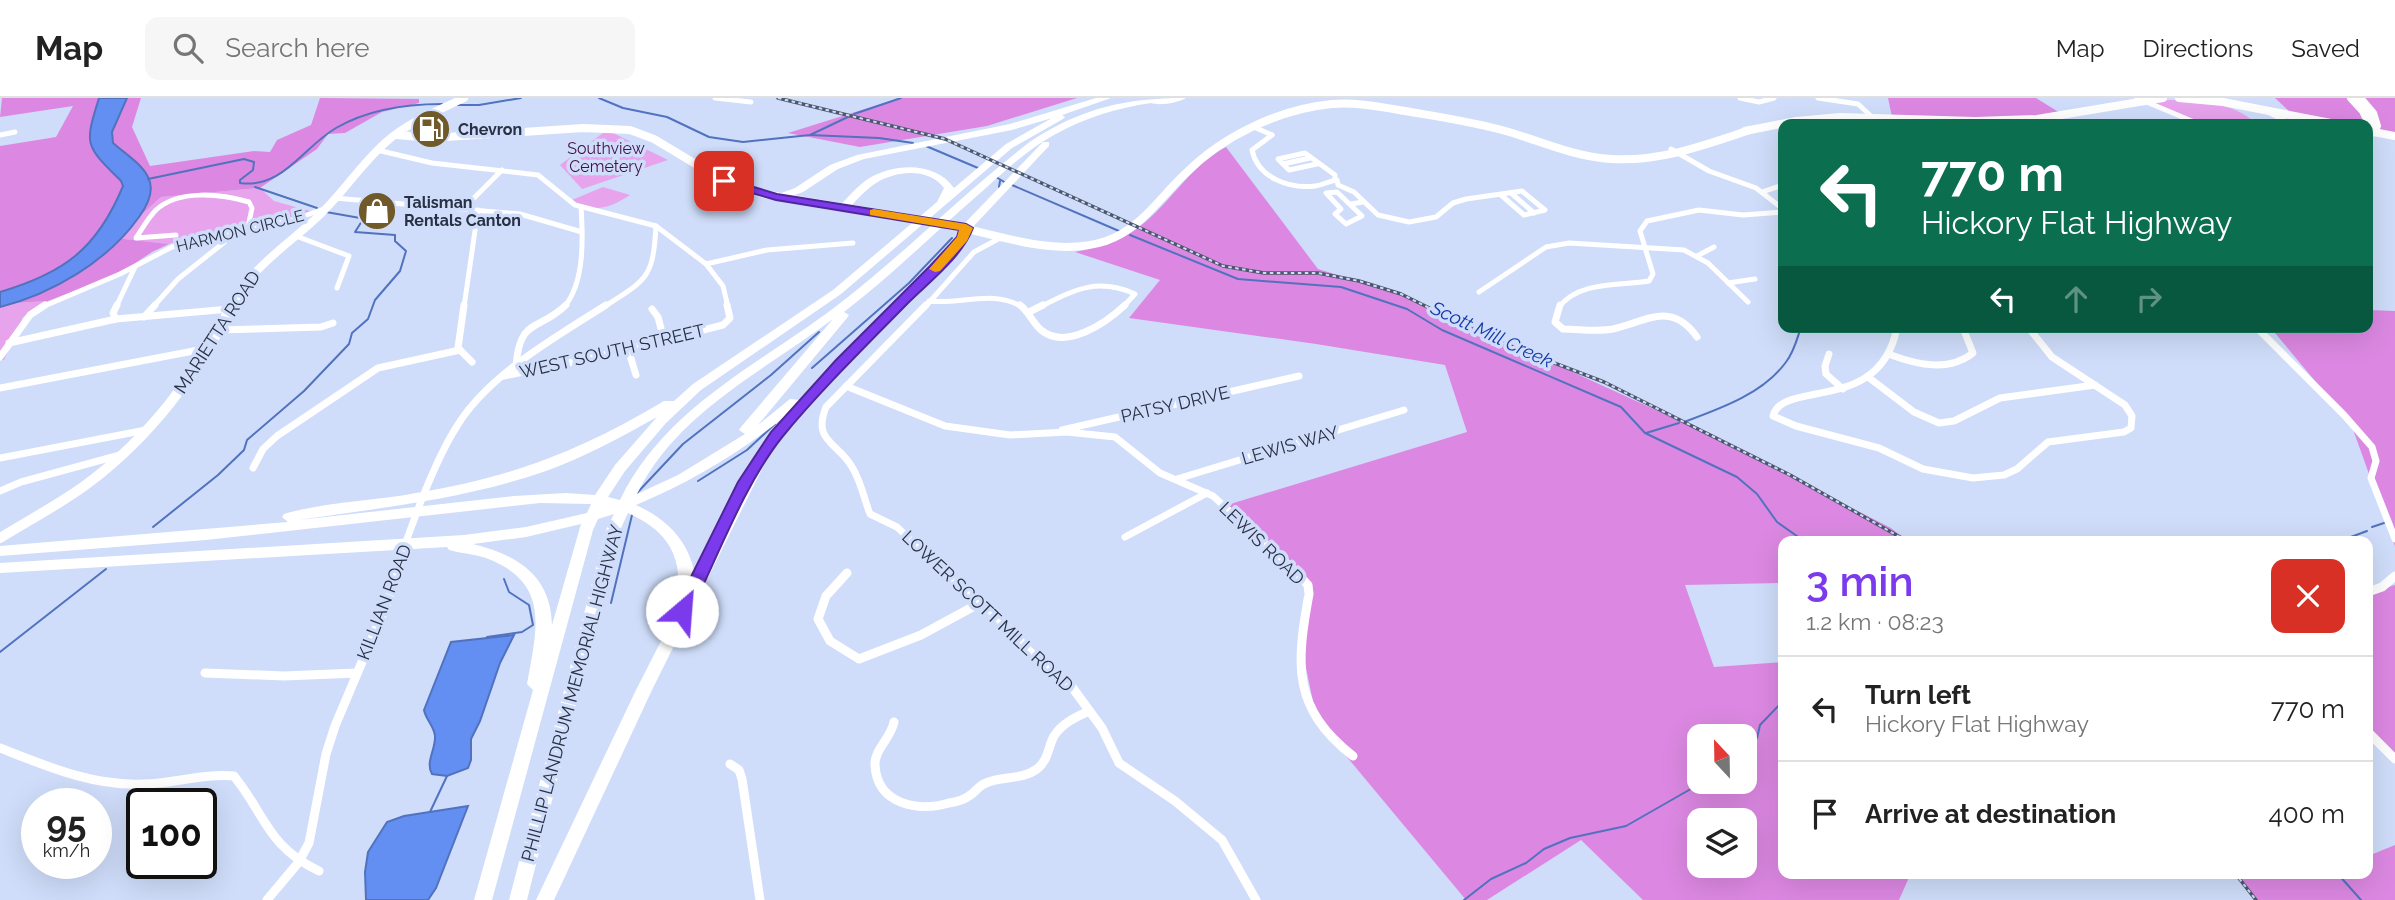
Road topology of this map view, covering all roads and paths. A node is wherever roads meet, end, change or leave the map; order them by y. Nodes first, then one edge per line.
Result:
1 (715, 98) edge
2 (1106, 98) edge
3 (1121, 98) edge
4 (1164, 98) edge
5 (1181, 98) edge
6 (1740, 98) edge
7 (1774, 98) edge
8 (1818, 98) edge
9 (2163, 98) edge
10 (2179, 98) edge
11 (2351, 98) edge
12 (2360, 98) edge
13 (462, 99) edge
14 (2139, 99) edge
15 (751, 102) dead end
16 (2268, 110) junction
17 (1872, 117) junction
18 (1810, 119) edge
19 (1907, 119) edge
20 (2045, 119) edge
21 (2187, 119) edge
22 (2280, 119) edge
23 (2312, 119) edge
24 (2367, 119) edge
25 (2372, 119) edge
26 (1778, 125) edge
27 (1260, 128) junction
28 (2373, 128) edge
29 (15, 132) dead end
30 (0, 135) edge
31 (396, 135) junction
32 (2395, 136) edge
33 (377, 150) junction
34 (1675, 150) junction
35 (1317, 164) junction
36 (502, 170) junction
37 (1336, 182) junction
38 (1778, 187) edge
39 (802, 189) junction
40 (1765, 191) junction
41 (1511, 193) junction
42 (1502, 195) junction
43 (780, 197) junction
44 (333, 198) junction
45 (803, 201) junction
46 (1363, 202) junction
47 (1778, 203) edge
48 (1351, 204) junction
49 (940, 206) junction
50 (464, 208) junction
51 (581, 208) junction
52 (843, 208) junction
53 (324, 209) junction
54 (478, 209) junction
55 (1778, 209) edge
56 (1534, 213) junction
57 (656, 226) junction
58 (245, 228) junction
59 (971, 229) junction
60 (582, 232) junction
61 (176, 235) dead end
62 (296, 236) junction
63 (1004, 236) junction
64 (853, 243) dead end
65 (1644, 246) junction
66 (1714, 247) dead end
67 (1698, 256) junction
68 (706, 264) junction
69 (135, 267) junction
70 (886, 271) junction
71 (1755, 279) dead end
72 (1728, 283) junction
73 (337, 288) dead end
74 (1479, 292) dead end
75 (929, 301) junction
76 (1748, 302) dead end
77 (230, 309) junction
78 (652, 309) dead end
79 (1029, 312) junction
80 (143, 318) junction
81 (116, 319) junction
82 (333, 323) dead end
83 (220, 330) junction
84 (1896, 333) edge
85 (1965, 333) dead end
86 (2033, 333) edge
87 (2262, 333) edge
88 (1697, 337) dead end
89 (664, 340) junction
90 (9, 343) junction
91 (209, 348) junction
92 (628, 349) junction
93 (460, 350) junction
94 (1829, 354) dead end
95 (1891, 355) junction
96 (0, 358) edge
97 (472, 362) dead end
98 (841, 363) junction
99 (516, 366) junction
100 (636, 375) dead end
101 (503, 376) junction
102 (1299, 376) dead end
103 (1868, 377) junction
104 (2095, 385) junction
105 (846, 386) junction
106 (697, 387) junction
107 (0, 388) edge
108 (1843, 388) junction
109 (1404, 410) dead end
110 (150, 429) junction
111 (1051, 433) junction
112 (124, 454) junction
113 (0, 458) edge
114 (713, 459) junction
115 (253, 468) dead end
116 (1176, 480) junction
117 (0, 491) edge
118 (1208, 493) junction
119 (3, 536) edge
120 (1125, 537) dead end
121 (2395, 539) edge
122 (407, 548) junction
123 (0, 551) edge
124 (0, 568) edge
125 (847, 573) dead end
126 (2395, 576) edge
127 (2373, 590) edge
128 (980, 603) junction
129 (682, 611) junction
130 (205, 673) dead end
131 (357, 673) junction
132 (1089, 711) junction
133 (894, 722) dead end
134 (2373, 737) edge
135 (526, 747) junction
136 (0, 748) edge
137 (1353, 756) dead end
138 (2395, 759) edge
139 (730, 764) dead end
140 (298, 863) junction
141 (319, 871) dead end
142 (267, 900) edge
143 (483, 900) edge
144 (518, 900) edge
145 (545, 900) edge
146 (760, 900) edge
147 (1256, 900) edge

1 - 15 street
2 - 39 highway
3 - 49 highway, PHILLIP LANDRUM MEMORIAL HIGHWAY
4 - 70 highway, PHILLIP LANDRUM MEMORIAL HIGHWAY
5 - 59 highway
6 - 7 street
8 - 17 street
9 - 14 main road
10 - 16 main road
11 - 24 main road
12 - 25 main road
13 - 31 main road, MARIETTA ROAD
14 - 20 main road
14 - 21 street
16 - 22 street
16 - 23 main road
17 - 18 main road
17 - 19 main road
26 - 34 main road
27 - 34 main road
27 - 37 street
27 - 63 main road
28 - 32 main road
29 - 30 street
31 - 33 main road, MARIETTA ROAD
31 - 43 main road
33 - 36 street
33 - 44 main road, MARIETTA ROAD
34 - 40 street
35 - 35 street
35 - 37 street
36 - 50 street
36 - 51 street
37 - 46 street
38 - 40 street
39 - 43 highway
39 - 45 highway
40 - 47 street
41 - 42 street
41 - 56 street
41 - 56 street
42 - 46 street
42 - 56 street
43 - 45 main road
44 - 50 street
44 - 53 main road, MARIETTA ROAD
45 - 52 main road
46 - 48 street
48 - 48 street
49 - 52 highway
49 - 106 highway, PHILLIP LANDRUM MEMORIAL HIGHWAY
50 - 54 street
51 - 57 street
51 - 60 street
52 - 59 main road
53 - 58 street, HARMON CIRCLE
53 - 62 main road, MARIETTA ROAD
54 - 60 street
54 - 93 street
55 - 65 street
57 - 68 street
57 - 99 street, KILLIAN ROAD
58 - 61 street
58 - 69 street, HARMON CIRCLE
58 - 80 street
59 - 63 main road
59 - 98 highway
60 - 99 street
62 - 73 street
62 - 77 main road, MARIETTA ROAD
63 - 75 street, LOWER SCOTT MILL ROAD
64 - 68 street
65 - 67 street
65 - 74 street
65 - 88 street
66 - 67 street
67 - 72 street
68 - 89 street, WEST SOUTH STREET
69 - 81 street
69 - 90 street, HARMON CIRCLE
70 - 114 highway
70 - 144 highway, PHILLIP LANDRUM MEMORIAL HIGHWAY
71 - 72 street
72 - 76 street
75 - 79 street
75 - 105 street, LOWER SCOTT MILL ROAD
77 - 80 street
77 - 83 main road, MARIETTA ROAD
78 - 89 street
79 - 79 street
80 - 81 street
81 - 90 street
82 - 83 street
83 - 91 main road, MARIETTA ROAD
84 - 95 street
85 - 95 street
86 - 104 street
87 - 121 street
89 - 92 street, WEST SOUTH STREET
90 - 96 street, HARMON CIRCLE
91 - 107 street
91 - 110 main road, MARIETTA ROAD
92 - 100 street
92 - 101 street, WEST SOUTH STREET
93 - 97 street
93 - 115 street
94 - 108 street
95 - 103 street
98 - 114 highway
98 - 129 highway
99 - 101 street, KILLIAN ROAD
101 - 122 street, KILLIAN ROAD
102 - 111 street, PATSY DRIVE
103 - 104 street
103 - 108 street
104 - 108 street
105 - 111 street, LEWIS ROAD
105 - 128 street, LOWER SCOTT MILL ROAD
106 - 123 highway
106 - 135 highway, PHILLIP LANDRUM MEMORIAL HIGHWAY
109 - 116 street, LEWIS WAY
110 - 112 main road, MARIETTA ROAD
110 - 113 street
111 - 116 street, LEWIS ROAD
112 - 117 street
112 - 119 main road, MARIETTA ROAD
114 - 122 highway
116 - 118 street, LEWIS ROAD
118 - 120 street
118 - 137 street, LEWIS ROAD
122 - 124 highway
122 - 131 street, KILLIAN ROAD
122 - 135 highway
123 - 129 highway
125 - 128 street
126 - 127 street
128 - 132 street, LOWER SCOTT MILL ROAD
129 - 145 highway
130 - 131 street
131 - 140 street, KILLIAN ROAD
132 - 133 street
132 - 147 street, LOWER SCOTT MILL ROAD
134 - 138 street
135 - 143 highway, PHILLIP LANDRUM MEMORIAL HIGHWAY
136 - 140 street
139 - 146 street
140 - 141 street
140 - 142 street, KILLIAN ROAD

